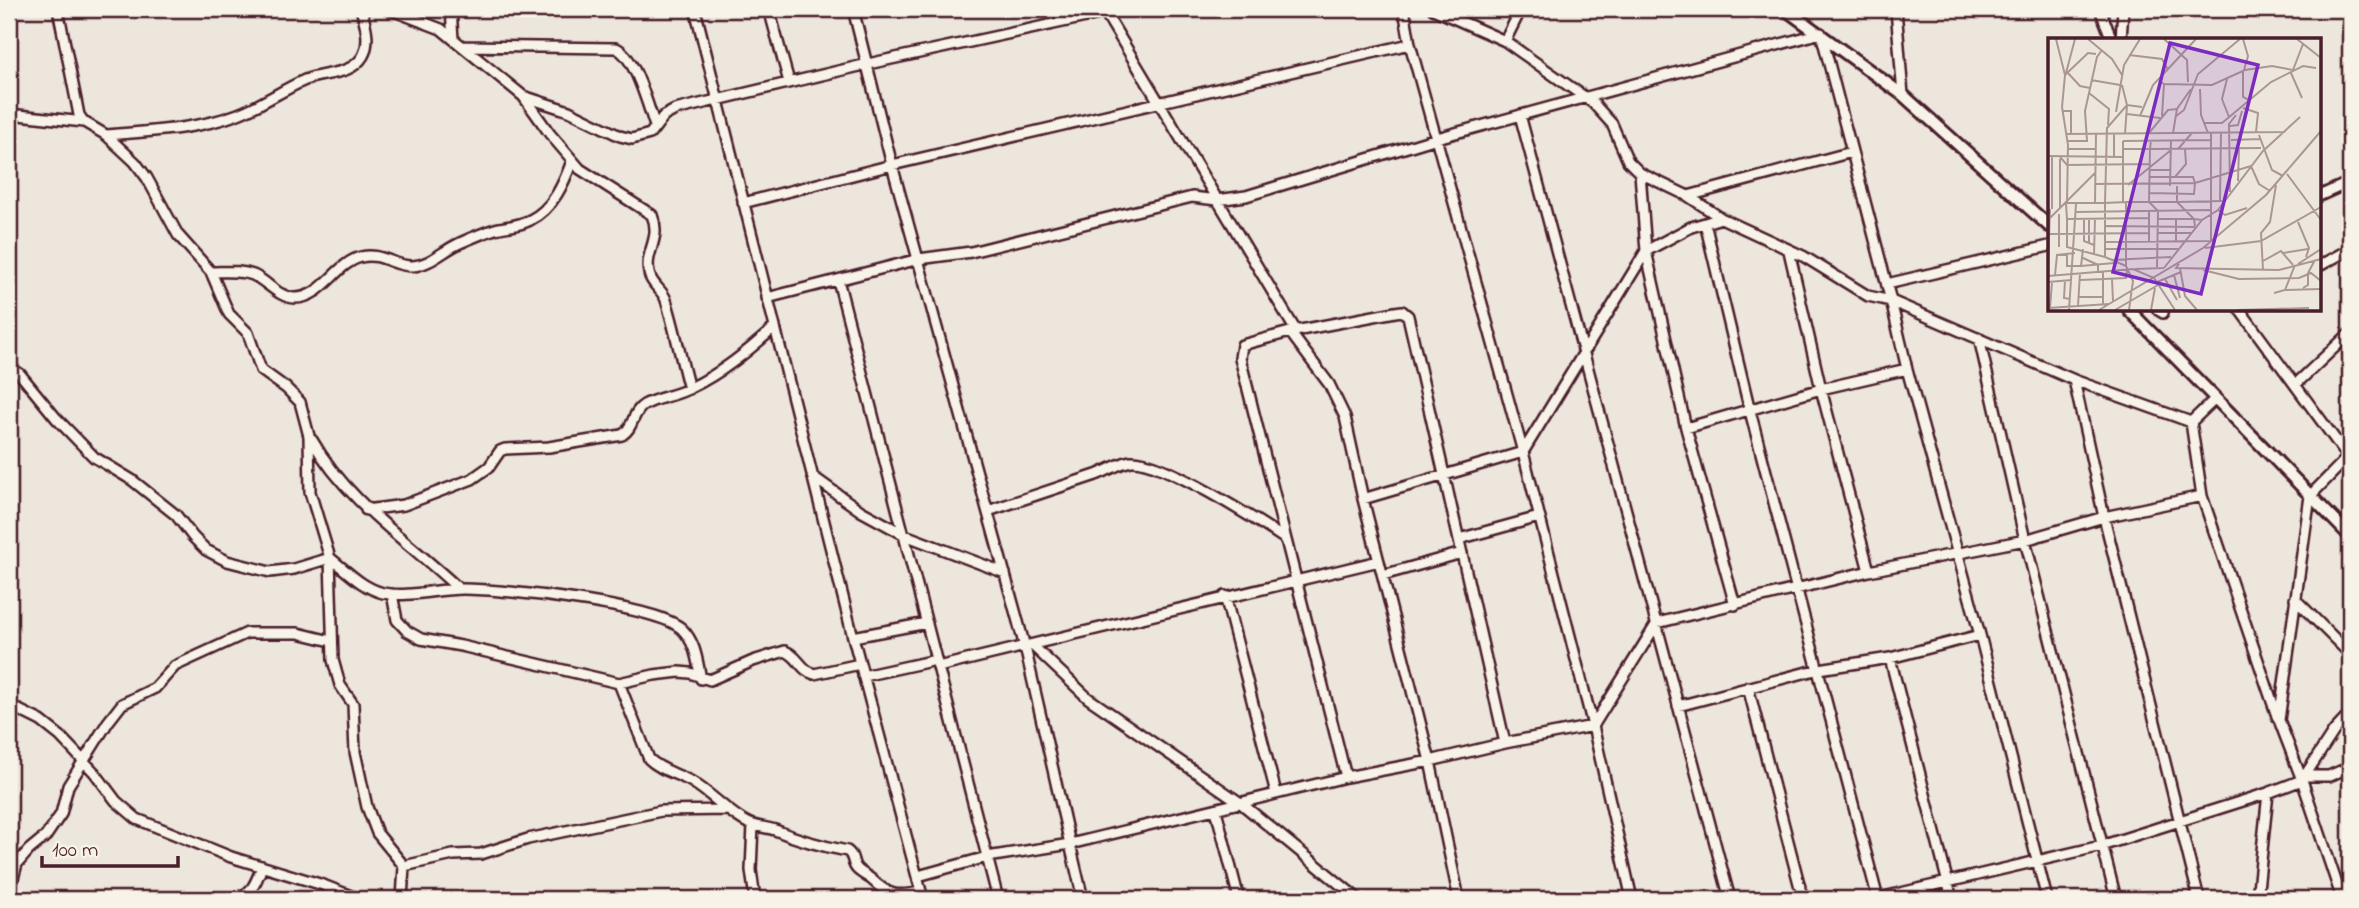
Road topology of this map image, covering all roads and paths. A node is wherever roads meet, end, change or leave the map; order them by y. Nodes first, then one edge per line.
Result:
1 (58, 9) edge
2 (361, 9) edge
3 (389, 9) edge
4 (451, 9) edge
5 (695, 9) edge
6 (769, 9) edge
7 (853, 9) edge
8 (1123, 9) edge
9 (1404, 9) edge
10 (1433, 9) edge
11 (1521, 9) edge
12 (1785, 9) edge
13 (1896, 9) edge
14 (2100, 9) edge
15 (2123, 9) edge
16 (1104, 11) edge
17 (1821, 33) junction
18 (2111, 38) edge
19 (2121, 38) edge
20 (453, 39) junction
21 (1505, 41) junction
22 (1410, 44) junction
23 (461, 46) junction
24 (868, 64) junction
25 (789, 82) junction
26 (1903, 95) junction
27 (523, 96) junction
28 (1586, 98) junction
29 (717, 100) junction
30 (1159, 103) junction
31 (9, 114) edge
32 (1520, 115) junction
33 (84, 122) junction
34 (655, 126) junction
35 (106, 135) junction
36 (1437, 138) junction
37 (1852, 152) junction
38 (572, 161) junction
39 (892, 165) junction
40 (1640, 173) junction
41 (2350, 183) edge
42 (1688, 196) junction
43 (2320, 196) edge
44 (1217, 200) junction
45 (743, 203) junction
46 (1721, 218) junction
47 (1706, 223) junction
48 (2048, 225) edge
49 (2048, 246) edge
50 (2350, 249) edge
51 (1646, 251) junction
52 (1790, 251) junction
53 (919, 259) junction
54 (2320, 264) edge
55 (211, 272) junction
56 (838, 280) junction
57 (1887, 284) junction
58 (767, 298) junction
59 (1891, 301) junction
60 (2131, 312) edge
61 (2241, 312) edge
62 (774, 328) junction
63 (1293, 332) junction
64 (2350, 332) edge
65 (1979, 338) junction
66 (1584, 353) junction
67 (9, 367) edge
68 (1907, 369) junction
69 (2074, 380) junction
70 (2295, 385) junction
71 (689, 389) junction
72 (1821, 389) junction
73 (2215, 399) junction
74 (1750, 411) junction
75 (2191, 422) junction
76 (1686, 428) junction
77 (309, 436) junction
78 (1523, 453) junction
79 (2349, 456) edge
80 (1444, 475) junction
81 (813, 476) junction
82 (2202, 496) junction
83 (2310, 496) junction
84 (1363, 499) junction
85 (366, 510) junction
86 (988, 511) junction
87 (1539, 517) junction
88 (2104, 517) junction
89 (905, 536) junction
90 (2350, 536) edge
91 (1285, 539) junction
92 (1459, 539) junction
93 (2025, 540) junction
94 (1462, 553) junction
95 (1957, 553) junction
96 (330, 558) junction
97 (1379, 561) junction
98 (1869, 571) junction
99 (1005, 573) junction
100 (1383, 575) junction
101 (1296, 580) junction
102 (459, 589) junction
103 (1797, 589) junction
104 (392, 594) junction
105 (1225, 596) junction
106 (2295, 600) junction
107 (1735, 605) junction
108 (927, 623) junction
109 (1657, 623) junction
110 (1980, 635) junction
111 (853, 637) junction
112 (331, 640) junction
113 (1029, 647) junction
114 (2350, 654) edge
115 (1890, 658) junction
116 (860, 664) junction
117 (937, 664) junction
118 (1819, 669) junction
119 (863, 676) junction
120 (701, 679) junction
121 (619, 683) junction
122 (1748, 687) junction
123 (9, 705) edge
124 (1678, 706) junction
125 (2350, 714) edge
126 (2279, 720) junction
127 (1593, 726) junction
128 (1505, 743) junction
129 (83, 761) junction
130 (1430, 761) junction
131 (2350, 768) edge
132 (1346, 777) junction
133 (2304, 778) junction
134 (1276, 793) junction
135 (2268, 793) junction
136 (1242, 803) junction
137 (728, 810) junction
138 (1216, 810) junction
139 (2181, 820) junction
140 (752, 825) junction
141 (1070, 844) junction
142 (2101, 846) junction
143 (987, 857) junction
144 (2038, 859) junction
145 (261, 866) junction
146 (404, 866) junction
147 (918, 876) junction
148 (1948, 882) junction
149 (922, 896) edge
150 (11, 899) edge
151 (233, 899) edge
152 (359, 899) edge
153 (402, 899) edge
154 (755, 899) edge
155 (998, 899) edge
156 (1083, 899) edge
157 (1239, 899) edge
158 (1358, 899) edge
159 (1459, 899) edge
160 (1632, 899) edge
161 (1730, 899) edge
162 (1802, 899) edge
163 (1876, 899) edge
164 (1952, 899) edge
165 (2047, 899) edge
166 (2116, 899) edge
167 (2199, 899) edge
168 (2257, 899) edge
169 (2342, 899) edge

1 - 33 street
2 - 35 street
3 - 20 street
4 - 20 street
5 - 29 street
6 - 25 street
7 - 24 street
8 - 16 street
9 - 22 street
10 - 21 street
11 - 21 street
12 - 17 main road
13 - 26 street
14 - 18 street
15 - 19 street
16 - 24 street
16 - 30 street
17 - 26 main road
17 - 28 street
17 - 37 street
20 - 23 street
21 - 28 street
22 - 30 street
22 - 36 street
23 - 27 street
23 - 34 street
24 - 25 street
24 - 39 street
25 - 29 street
26 - 48 main road
27 - 34 street
27 - 38 street
28 - 32 street
28 - 40 street
29 - 34 street
29 - 45 street
30 - 39 street
30 - 44 street
31 - 33 street
32 - 36 street
32 - 66 street
33 - 35 street
35 - 55 street
36 - 44 street
36 - 78 street
37 - 42 street
37 - 57 street
38 - 55 street
38 - 71 street
39 - 45 street
39 - 53 street
40 - 42 street
40 - 51 street
41 - 43 street
42 - 46 street
44 - 53 street
44 - 63 street
45 - 58 street
46 - 47 street
46 - 52 street
47 - 51 street
47 - 74 street
49 - 57 street
50 - 54 street
51 - 66 street
51 - 76 street
52 - 59 street
52 - 72 street
53 - 56 street
53 - 86 street
55 - 77 street
56 - 58 street
56 - 89 street
57 - 59 street
58 - 62 street
59 - 65 street
59 - 68 street
60 - 73 main road
61 - 70 street
62 - 71 street
62 - 81 street
63 - 80 street
63 - 84 street
63 - 91 street
64 - 70 street
65 - 69 street
65 - 93 street
66 - 78 street
66 - 109 street
67 - 96 street
68 - 72 street
68 - 95 street
69 - 75 street
69 - 88 street
70 - 79 street
71 - 85 street
72 - 74 street
72 - 98 street
73 - 75 street
73 - 83 main road
74 - 76 street
74 - 103 street
75 - 82 street
76 - 107 street
77 - 85 street
77 - 96 street
78 - 80 street
78 - 87 street
79 - 83 street
80 - 84 street
80 - 92 street
81 - 89 street
81 - 111 street
82 - 88 street
82 - 126 street
83 - 90 main road
83 - 106 street
84 - 97 street
85 - 102 street
86 - 91 street
86 - 99 street
87 - 92 street
87 - 127 street
88 - 93 street
88 - 139 street
89 - 99 street
89 - 108 street
91 - 101 street
92 - 94 street
93 - 95 street
93 - 142 street
94 - 100 street
94 - 128 street
95 - 98 street
95 - 110 street
96 - 104 street
96 - 112 street
97 - 100 street
97 - 101 street
98 - 103 street
99 - 113 street
100 - 130 street
101 - 105 street
101 - 132 street
102 - 104 street
102 - 120 street
103 - 107 street
103 - 118 street
104 - 121 street
105 - 113 street
105 - 134 street
106 - 114 street
106 - 126 street
107 - 109 street
108 - 111 street
108 - 117 street
109 - 124 street
109 - 127 street
110 - 115 street
110 - 144 street
111 - 116 street
112 - 129 street
112 - 146 street
113 - 117 street
113 - 136 street
113 - 141 street
115 - 118 street
115 - 148 street
116 - 119 street
116 - 120 street
117 - 119 street
117 - 143 street
118 - 122 street
118 - 163 street
119 - 147 street
120 - 121 street
121 - 137 street
122 - 124 street
122 - 162 street
123 - 129 street
124 - 161 street
125 - 133 street
126 - 133 street
127 - 128 street
127 - 160 street
128 - 130 street
129 - 145 street
129 - 150 street
130 - 132 street
130 - 159 street
131 - 133 street
132 - 134 street
133 - 135 street
133 - 169 street
134 - 136 street
135 - 139 street
135 - 168 street
136 - 138 street
136 - 158 street
137 - 140 street
137 - 146 street
138 - 141 street
138 - 157 street
139 - 142 street
139 - 167 street
140 - 149 street
140 - 154 street
141 - 143 street
141 - 156 street
142 - 144 street
142 - 166 street
143 - 147 street
143 - 155 street
144 - 148 street
144 - 165 street
145 - 151 street
145 - 152 street
146 - 153 street
147 - 149 street
148 - 163 street
148 - 164 street

